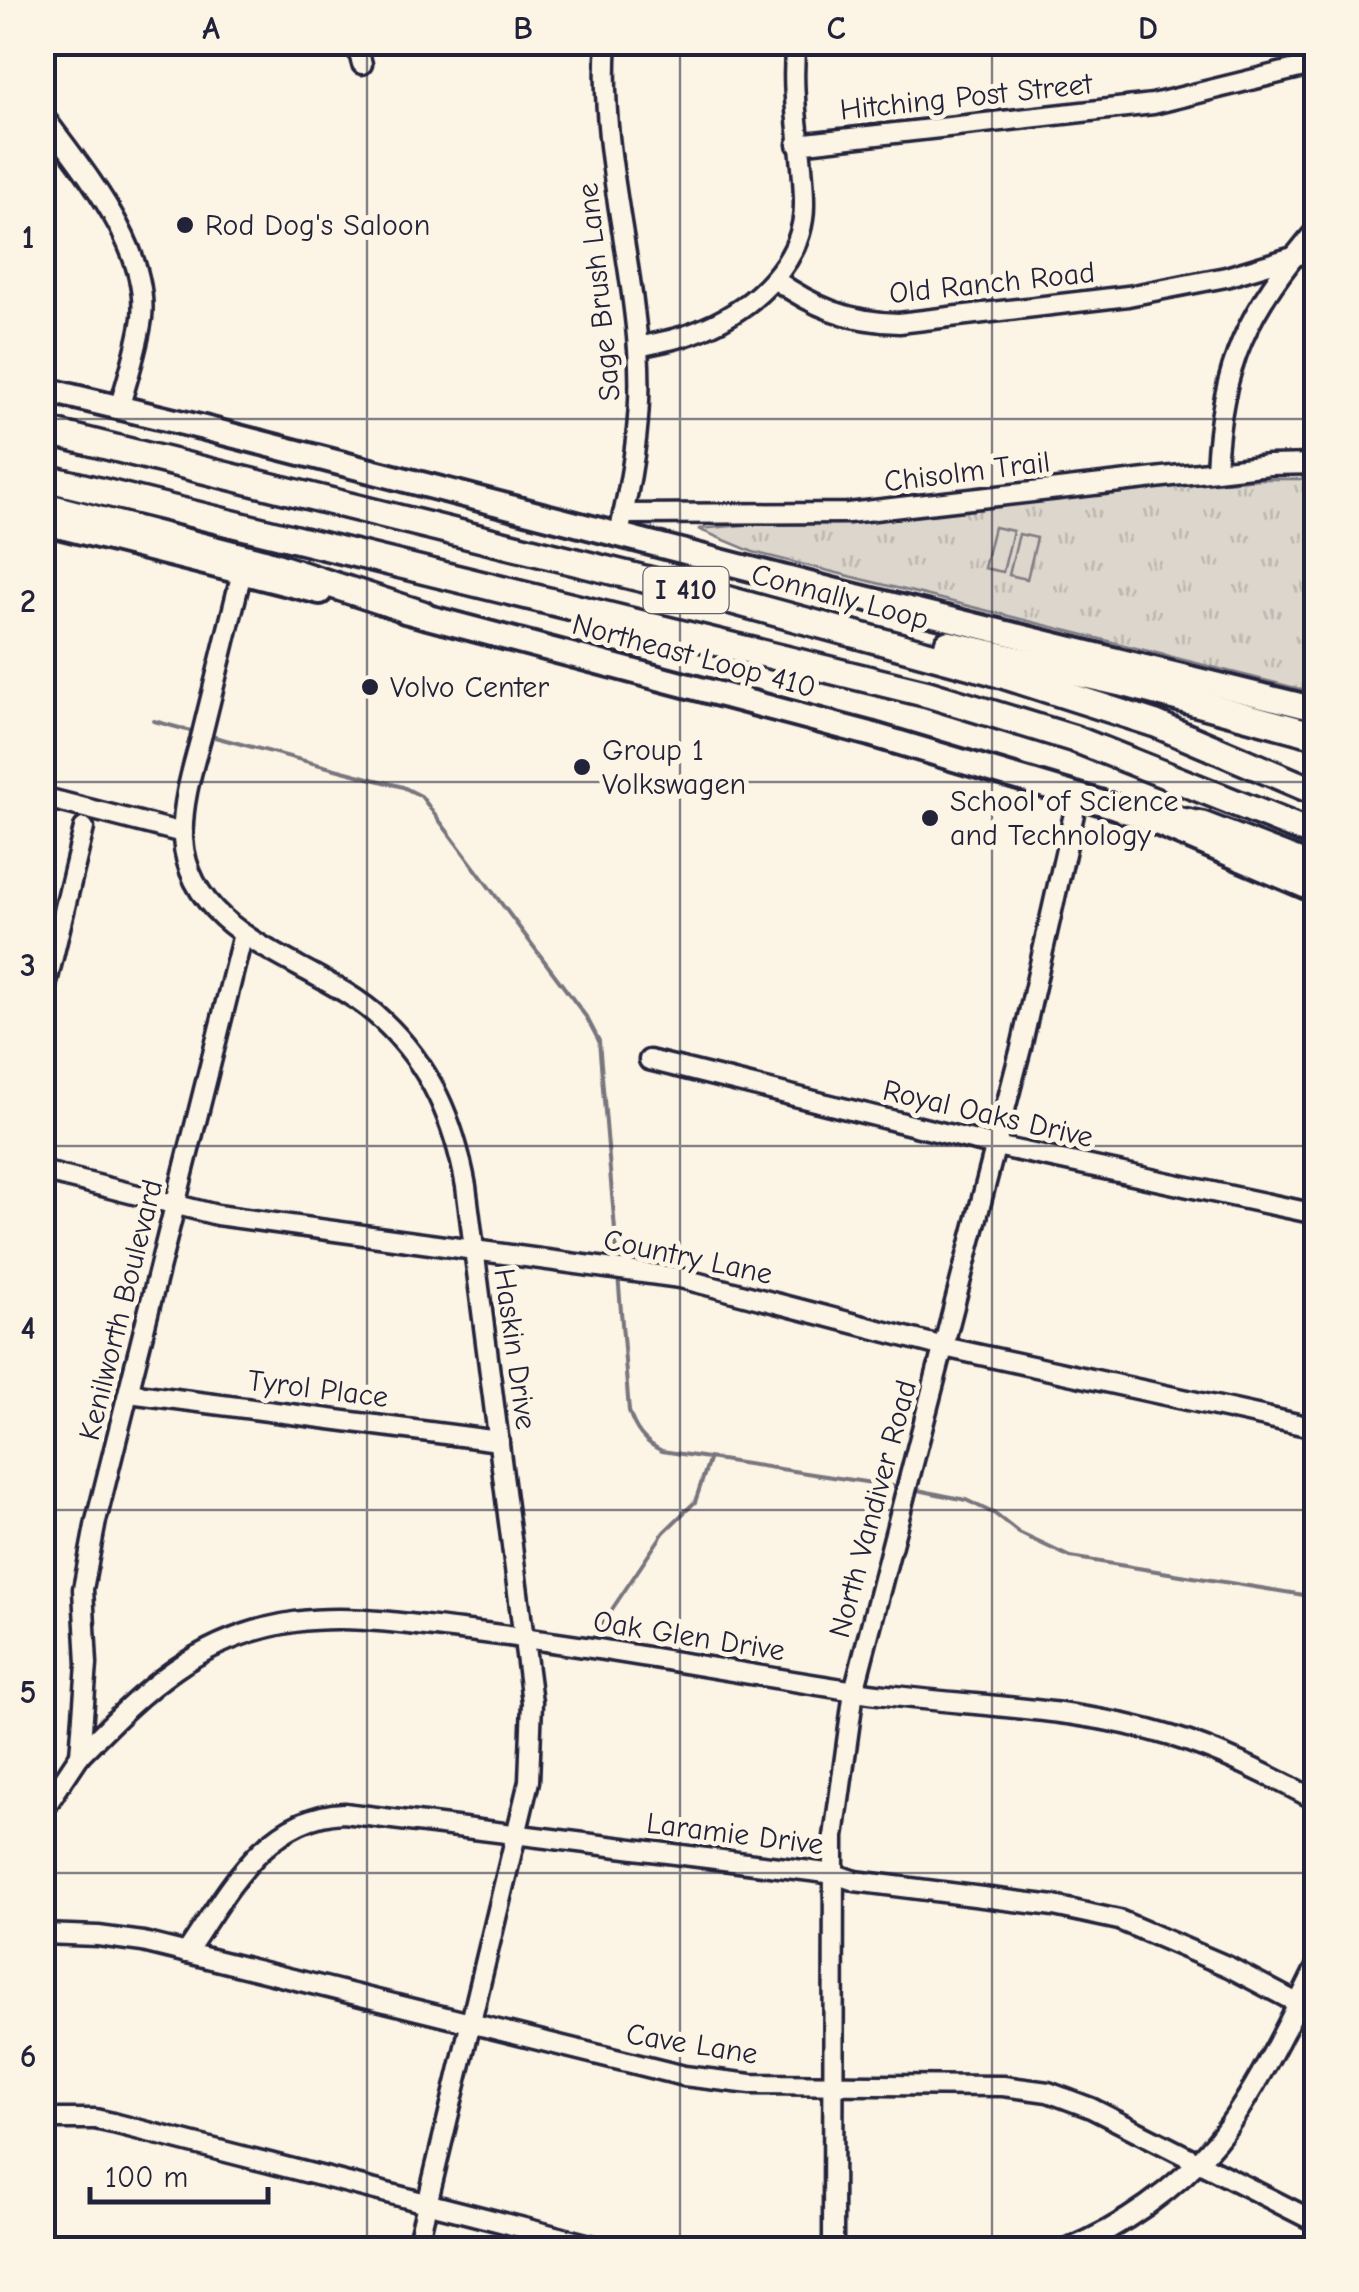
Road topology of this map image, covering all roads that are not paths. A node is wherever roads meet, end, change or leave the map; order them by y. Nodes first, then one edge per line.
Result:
1 (356, 42) edge
2 (608, 42) edge
3 (796, 42) edge
4 (362, 64) dead end
5 (1316, 64) edge
6 (43, 110) edge
7 (797, 144) junction
8 (1316, 230) edge
9 (1316, 250) edge
10 (1294, 257) junction
11 (774, 279) junction
12 (638, 347) junction
13 (42, 389) edge
14 (119, 408) junction
15 (42, 430) edge
16 (1316, 464) edge
17 (1216, 470) junction
18 (42, 477) edge
19 (42, 506) edge
20 (42, 522) edge
21 (621, 524) junction
22 (242, 572) junction
23 (729, 600) junction
24 (422, 614) junction
25 (1210, 681) junction
26 (1316, 709) edge
27 (1316, 718) edge
28 (1316, 735) edge
29 (1316, 792) edge
30 (1078, 796) junction
31 (42, 798) edge
32 (1126, 810) junction
33 (84, 828) dead end
34 (183, 833) junction
35 (1316, 835) edge
36 (1316, 869) edge
37 (1316, 891) edge
38 (243, 934) junction
39 (48, 959) edge
40 (42, 1003) edge
41 (649, 1060) dead end
42 (996, 1146) junction
43 (42, 1170) edge
44 (176, 1204) junction
45 (1316, 1214) edge
46 (474, 1250) junction
47 (944, 1347) junction
48 (128, 1393) junction
49 (1316, 1428) edge
50 (499, 1441) junction
51 (523, 1638) junction
52 (854, 1691) junction
53 (80, 1755) junction
54 (1316, 1800) edge
55 (42, 1812) edge
56 (515, 1835) junction
57 (834, 1874) junction
58 (42, 1934) edge
59 (186, 1953) junction
60 (1316, 1967) edge
61 (1298, 2002) junction
62 (1316, 2013) edge
63 (470, 2024) junction
64 (835, 2086) junction
65 (42, 2119) edge
66 (1196, 2161) junction
67 (427, 2204) junction
68 (1316, 2222) edge
69 (416, 2250) edge
70 (610, 2250) edge
71 (832, 2250) edge
72 (1066, 2250) edge

1 - 4 street
2 - 12 street, Sage Brush Lane
3 - 7 street
5 - 7 street, Hitching Post Street
6 - 14 street
7 - 11 street
8 - 10 street
9 - 10 street, Old Ranch Road
10 - 11 street, Old Ranch Road
10 - 17 street
11 - 12 street
12 - 21 street, Sage Brush Lane
13 - 14 main road
14 - 21 main road
15 - 23 highway, Connally Loop / I 410
16 - 17 street, Chisolm Trail
17 - 21 street, Chisolm Trail
18 - 35 highway, I 410
19 - 24 highway
20 - 22 main road, Northeast Loop 410
21 - 25 main road
22 - 24 main road, Northeast Loop 410
22 - 34 street, Haskin Drive
23 - 28 highway
23 - 29 highway, Connally Loop / I 410
24 - 30 main road, Northeast Loop 410
25 - 26 main road
25 - 27 main road
30 - 32 main road, Northeast Loop 410
30 - 42 street, North Vandiver Road
31 - 34 street
32 - 36 highway
32 - 37 main road, Northeast Loop 410
33 - 39 street
34 - 38 street, Haskin Drive
38 - 44 street, Kenilworth Boulevard
38 - 46 street, Haskin Drive
39 - 40 street
41 - 42 street, Royal Oaks Drive
42 - 45 street, Royal Oaks Drive
42 - 47 street, North Vandiver Road
43 - 44 street, Country Lane
44 - 46 street, Country Lane
44 - 48 street, Kenilworth Boulevard
46 - 47 street, Country Lane
46 - 50 street, Haskin Drive
47 - 49 street, Country Lane
47 - 52 street, North Vandiver Road
48 - 50 street, Tyrol Place
48 - 53 street, Kenilworth Boulevard
50 - 51 street, Haskin Drive
51 - 52 street, Oak Glen Drive
51 - 53 street, Oak Glen Drive
51 - 56 street, Haskin Drive
52 - 54 street, Oak Glen Drive
52 - 57 street, North Vandiver Road
53 - 55 street, Kenilworth Boulevard
56 - 57 street, Laramie Drive
56 - 59 street, Laramie Drive
56 - 63 street, Haskin Drive
57 - 61 street, Laramie Drive
57 - 64 street, North Vandiver Road
58 - 59 street, Cave Lane
59 - 63 street, Cave Lane
60 - 61 street
61 - 62 street, Laramie Drive
61 - 66 street
63 - 64 street, Cave Lane
63 - 67 street, Haskin Drive
64 - 66 street, Cave Lane
64 - 71 street, North Vandiver Road
65 - 67 street
66 - 68 street, Cave Lane
66 - 72 street
67 - 69 street, Haskin Drive
67 - 70 street

